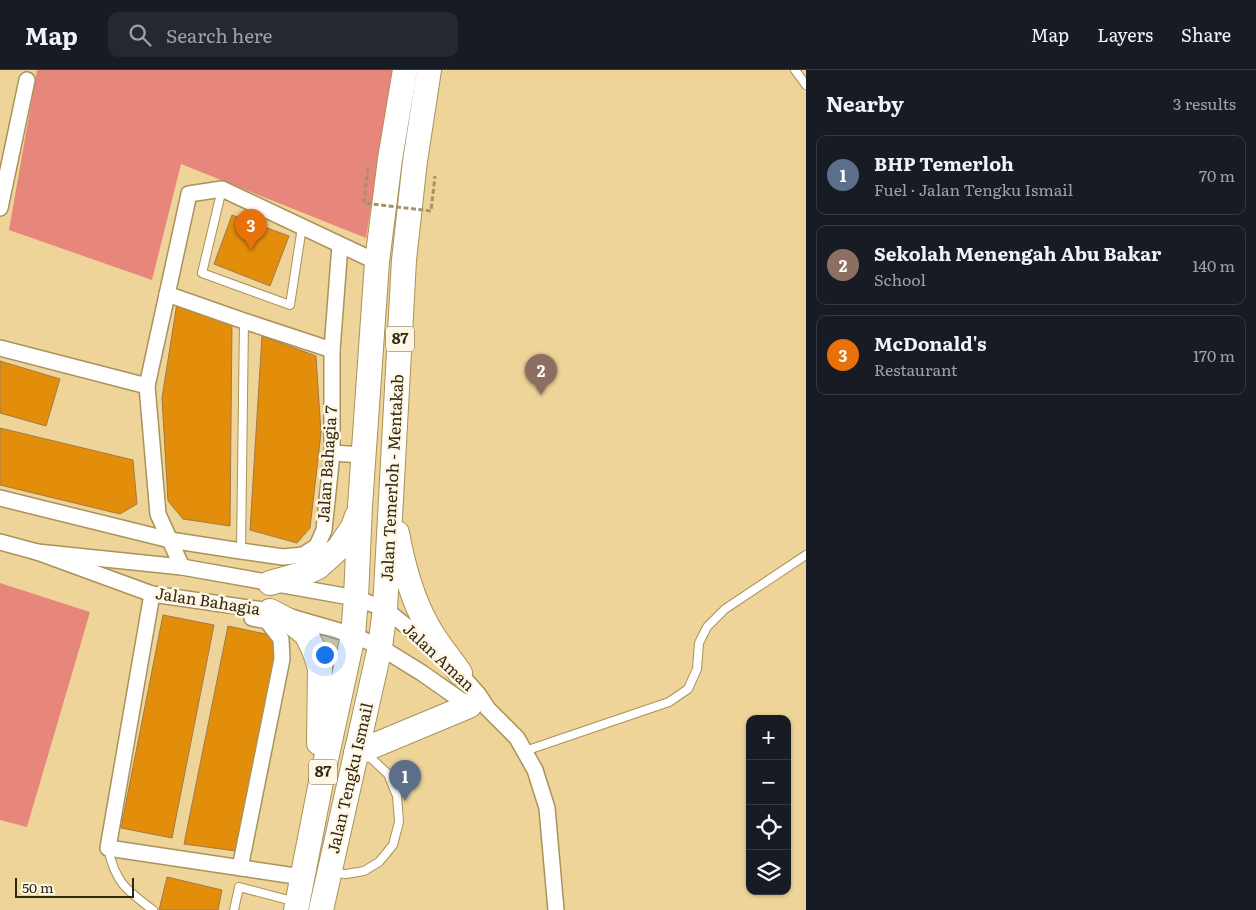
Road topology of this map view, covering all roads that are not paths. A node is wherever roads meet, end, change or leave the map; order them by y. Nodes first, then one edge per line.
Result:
1 (405, 70) edge
2 (429, 70) edge
3 (796, 70) edge
4 (27, 80) dead end
5 (806, 85) edge
6 (222, 189) junction
7 (0, 208) edge
8 (302, 227) junction
9 (340, 245) junction
10 (377, 262) junction
11 (167, 294) junction
12 (244, 321) junction
13 (0, 348) edge
14 (332, 350) junction
15 (147, 386) junction
16 (332, 453) junction
17 (363, 455) junction
18 (0, 498) edge
19 (391, 504) junction
20 (360, 506) junction
21 (170, 540) junction
22 (0, 542) edge
23 (241, 551) junction
24 (37, 552) junction
25 (806, 555) edge
26 (182, 567) junction
27 (270, 583) junction
28 (152, 598) junction
29 (356, 598) junction
30 (385, 609) junction
31 (270, 611) junction
32 (353, 634) junction
33 (380, 647) junction
34 (460, 673) junction
35 (478, 707) junction
36 (524, 751) junction
37 (356, 753) junction
38 (320, 788) junction
39 (108, 848) junction
40 (240, 868) junction
41 (329, 872) junction
42 (302, 877) junction
43 (297, 906) edge
44 (153, 910) edge
45 (234, 910) edge
46 (321, 910) edge
47 (556, 910) edge

1 - 10 main road, Jalan Temerloh - Mentakab / 87
2 - 19 main road, Jalan Temerloh - Mentakab / 87
3 - 5 lane
4 - 7 street
6 - 8 street
6 - 8 lane
6 - 11 street
8 - 9 street
9 - 10 street
9 - 14 street, Jalan Bahagia 7
10 - 17 main road, Jalan Temerloh - Mentakab / 87
11 - 12 street
11 - 15 street
12 - 14 street
12 - 23 lane
13 - 15 street
14 - 16 street, Jalan Bahagia 7
15 - 21 street
16 - 17 street
16 - 23 street, Jalan Bahagia 7
17 - 20 main road, Jalan Temerloh - Mentakab / 87
18 - 21 street, Jalan Bahagia 7
19 - 30 main road, Jalan Temerloh - Mentakab / 87
19 - 34 main road
20 - 27 main road
20 - 29 main road, Jalan Temerloh - Mentakab / 87
21 - 23 street, Jalan Bahagia 7
21 - 26 street
22 - 24 street, Jalan Bahagia
24 - 26 street, Jalan Bahagia
24 - 28 street, Jalan Bahagia
25 - 36 lane
26 - 27 street, Jalan Bahagia
27 - 29 street, Jalan Bahagia
28 - 31 street, Jalan Bahagia
28 - 39 street
28 - 40 street
29 - 30 street, Jalan Bahagia
29 - 32 main road, Jalan Temerloh - Mentakab / 87
30 - 33 main road, Jalan Temerloh - Mentakab / 87
30 - 34 street, Jalan Aman
31 - 32 street, Jalan Bahagia
31 - 38 main road
32 - 33 street, Jalan Bahagia
32 - 38 main road, Jalan Tengku Ismail / 87
33 - 35 street, Jalan Bahagia
33 - 37 main road, Jalan Tengku Ismail / 87
34 - 35 street, Jalan Aman
35 - 36 street
35 - 37 main road
36 - 47 street
37 - 41 main road, Jalan Tengku Ismail / 87
37 - 41 lane
38 - 42 main road, Jalan Tengku Ismail / 87
39 - 40 street
39 - 44 lane
40 - 42 street
41 - 46 main road, Jalan Tengku Ismail / 87
42 - 43 main road, Jalan Tengku Ismail / 87
43 - 45 lane

